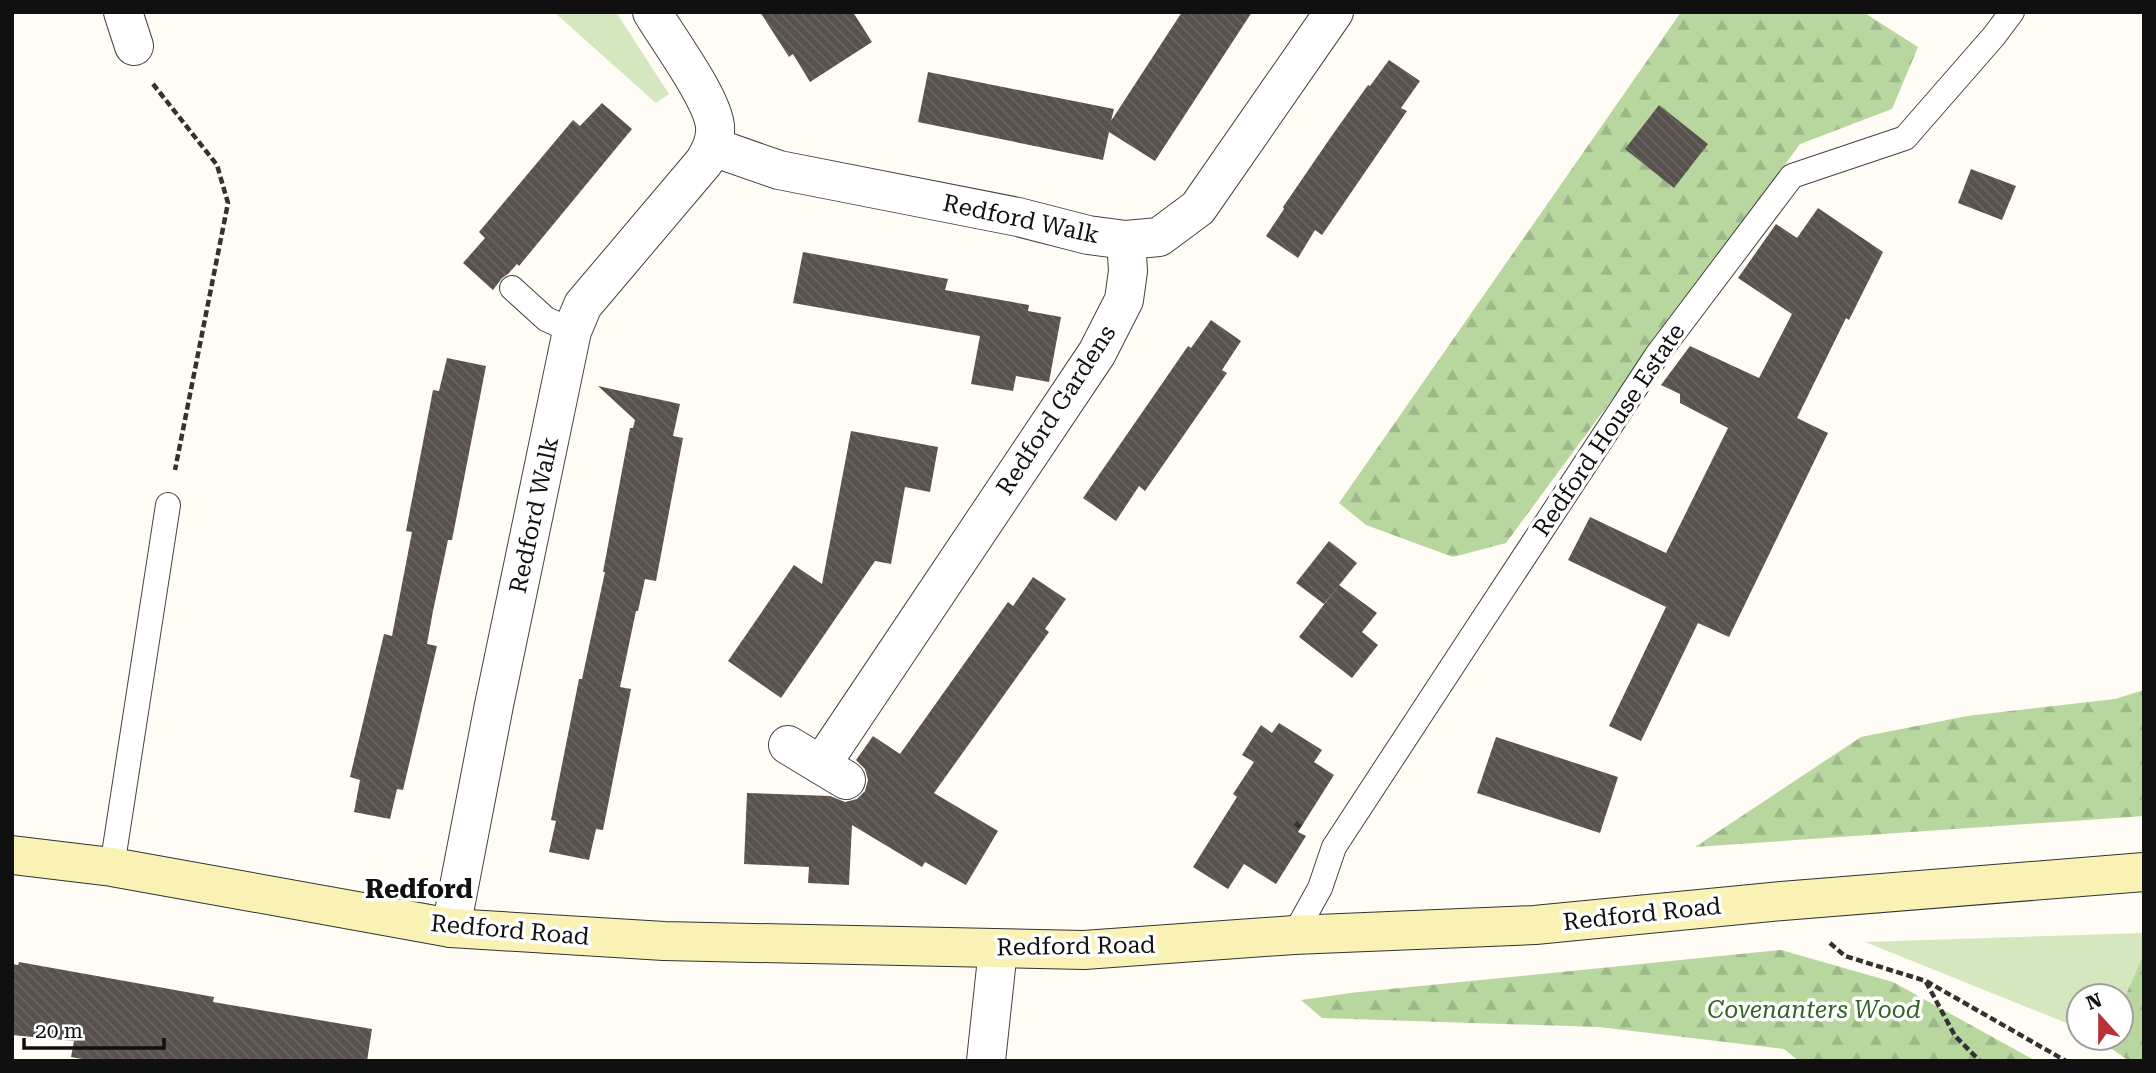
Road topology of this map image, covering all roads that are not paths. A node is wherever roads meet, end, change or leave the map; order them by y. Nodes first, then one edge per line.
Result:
1 (652, 12) edge
2 (1334, 12) edge
3 (2012, 12) edge
4 (713, 146) junction
5 (1126, 240) junction
6 (512, 288) dead end
7 (572, 331) junction
8 (168, 505) road end
9 (788, 745) dead end
10 (12, 855) edge
11 (112, 867) junction
12 (2144, 872) edge
13 (451, 928) junction
14 (1294, 935) junction
15 (998, 949) junction
16 (986, 1061) edge

1 - 4 street
2 - 5 street
3 - 14 lane, Redford House Estate
4 - 5 street, Redford Walk
4 - 7 street, Redford Walk
5 - 9 street, Redford Gardens
6 - 7 lane
7 - 13 street, Redford Walk
8 - 11 lane
10 - 11 main road, Redford Road
11 - 13 main road, Redford Road
12 - 14 main road, Redford Road
13 - 15 main road, Redford Road
14 - 15 main road, Redford Road
15 - 16 street

